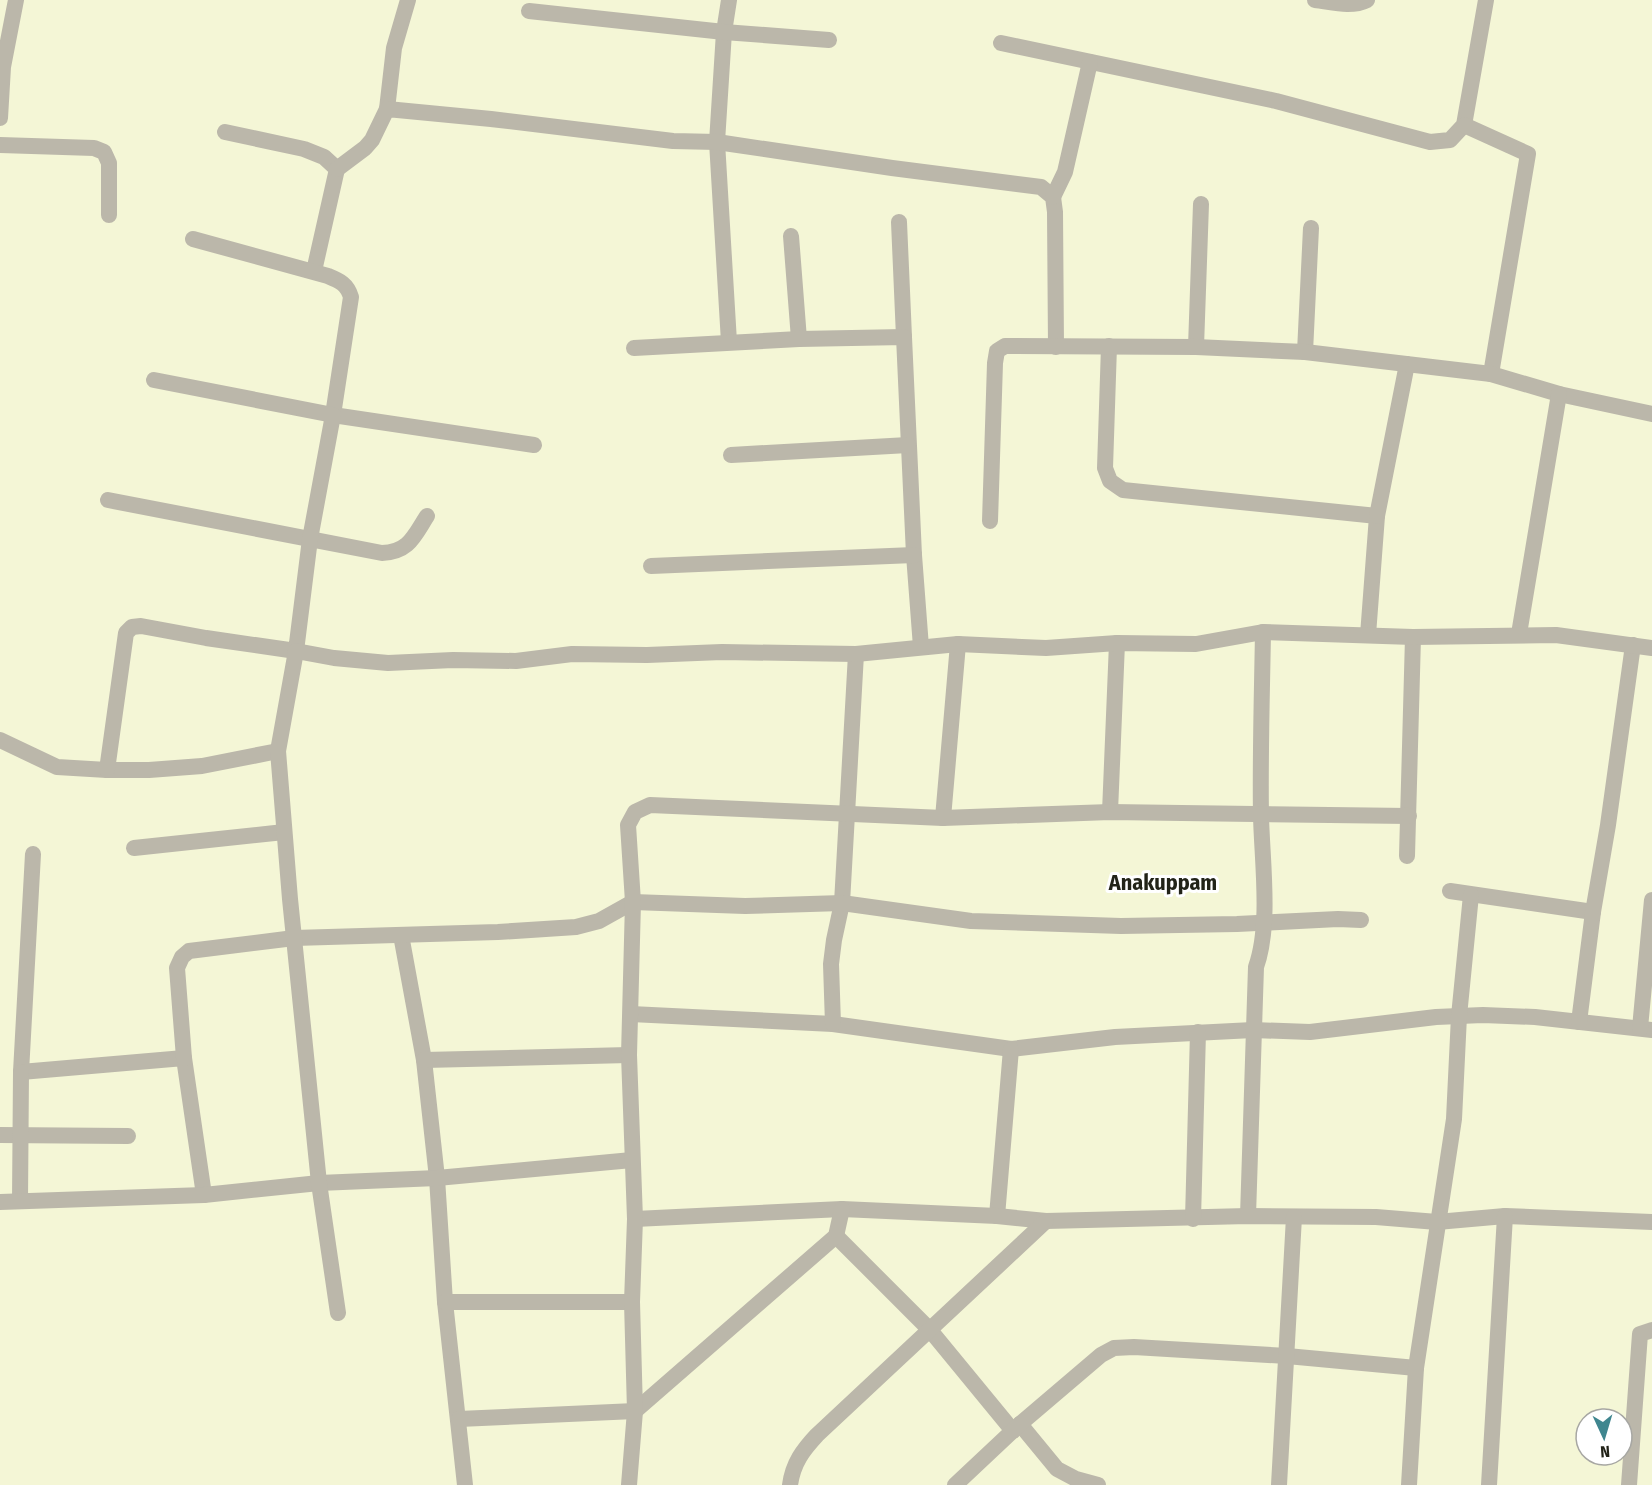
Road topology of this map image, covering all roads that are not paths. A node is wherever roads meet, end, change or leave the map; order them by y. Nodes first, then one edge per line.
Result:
1 (16, 0) edge
2 (408, 0) edge
3 (729, 0) edge
4 (1315, 0) edge
5 (1367, 0) edge
6 (1486, 0) edge
7 (529, 11) dead end
8 (724, 32) junction
9 (829, 40) dead end
10 (1001, 43) dead end
11 (1090, 62) junction
12 (1, 67) edge
13 (387, 109) junction
14 (0, 118) edge
15 (1464, 125) junction
16 (225, 132) dead end
17 (717, 142) junction
18 (0, 145) edge
19 (337, 169) junction
20 (1053, 197) junction
21 (1201, 204) dead end
22 (109, 215) dead end
23 (899, 222) dead end
24 (1311, 228) dead end
25 (791, 236) dead end
26 (193, 239) dead end
27 (314, 271) junction
28 (904, 337) junction
29 (799, 339) junction
30 (729, 342) junction
31 (1109, 346) junction
32 (1056, 347) junction
33 (1196, 347) junction
34 (634, 348) dead end
35 (1305, 352) junction
36 (1407, 364) junction
37 (1491, 374) junction
38 (154, 380) dead end
39 (1559, 394) junction
40 (1652, 414) edge
41 (333, 415) junction
42 (534, 445) dead end
43 (908, 445) junction
44 (730, 455) dead end
45 (108, 500) dead end
46 (427, 516) dead end
47 (1377, 516) junction
48 (990, 521) dead end
49 (310, 539) junction
50 (914, 555) junction
51 (651, 566) dead end
52 (1263, 632) junction
53 (1519, 634) junction
54 (1368, 635) junction
55 (1413, 638) junction
56 (1117, 643) junction
57 (958, 644) junction
58 (1633, 645) junction
59 (921, 647) junction
60 (1652, 648) edge
61 (296, 651) junction
62 (856, 654) junction
63 (0, 740) edge
64 (278, 751) junction
65 (107, 770) junction
66 (1110, 812) junction
67 (846, 813) junction
68 (1261, 813) junction
69 (1409, 816) junction
70 (943, 818) junction
71 (284, 832) junction
72 (134, 848) dead end
73 (33, 854) dead end
74 (1407, 856) dead end
75 (1450, 891) dead end
76 (1470, 895) junction
77 (1652, 900) edge
78 (633, 902) junction
79 (842, 903) junction
80 (1593, 912) junction
81 (1361, 920) dead end
82 (1264, 921) junction
83 (401, 935) junction
84 (294, 938) junction
85 (1649, 965) edge
86 (631, 1014) junction
87 (1459, 1016) junction
88 (1579, 1022) junction
89 (833, 1024) junction
90 (1646, 1029) edge
91 (1253, 1030) junction
92 (1198, 1032) junction
93 (1011, 1049) junction
94 (629, 1055) junction
95 (184, 1058) junction
96 (424, 1060) junction
97 (21, 1072) junction
98 (0, 1135) edge
99 (20, 1136) junction
100 (128, 1136) dead end
101 (632, 1160) junction
102 (437, 1178) junction
103 (319, 1184) junction
104 (204, 1195) junction
105 (20, 1201) junction
106 (0, 1202) edge
107 (842, 1209) junction
108 (997, 1216) junction
109 (1248, 1216) junction
110 (1505, 1216) junction
111 (1294, 1217) junction
112 (635, 1219) junction
113 (1193, 1219) junction
114 (1046, 1221) junction
115 (1437, 1222) junction
116 (1652, 1222) edge
117 (836, 1236) junction
118 (445, 1302) junction
119 (633, 1302) junction
120 (338, 1313) dead end
121 (930, 1330) junction
122 (1652, 1330) edge
123 (1287, 1356) junction
124 (1416, 1368) junction
125 (635, 1411) junction
126 (459, 1419) junction
127 (1017, 1428) junction
128 (465, 1485) edge
129 (629, 1485) edge
130 (790, 1485) edge
131 (955, 1485) edge
132 (1098, 1485) edge
133 (1279, 1485) edge
134 (1409, 1485) edge
135 (1489, 1485) edge
136 (1629, 1485) edge

1 - 12 street
2 - 13 street
3 - 8 street
4 - 5 street
6 - 15 street
7 - 8 street
8 - 9 street
8 - 17 street
10 - 11 street
11 - 15 street
11 - 20 street
12 - 14 street
13 - 17 street
13 - 19 street
15 - 37 street
16 - 19 street
17 - 20 street
17 - 30 street
18 - 22 street
19 - 27 street
20 - 32 street
21 - 33 street
23 - 28 street
24 - 35 street
25 - 29 street
26 - 27 street
27 - 41 street
28 - 29 street
28 - 43 street
29 - 30 street
30 - 34 street
31 - 32 street
31 - 33 street
31 - 47 street
32 - 48 street
33 - 35 street
35 - 36 street
36 - 37 street
36 - 47 street
37 - 39 street
38 - 41 street
39 - 40 street
39 - 53 street
41 - 42 street
41 - 49 street
43 - 44 street
43 - 50 street
45 - 49 street
46 - 49 street
47 - 54 street
49 - 61 street
50 - 51 street
50 - 59 street
52 - 54 street
52 - 56 street
52 - 68 street
53 - 55 street
53 - 58 street
54 - 55 street
55 - 69 street
56 - 57 street
56 - 66 street
57 - 59 street
57 - 70 street
58 - 60 street
58 - 80 street
59 - 62 street
61 - 62 street
61 - 64 street
61 - 65 street
62 - 67 street
63 - 65 street
64 - 65 street
64 - 71 street
66 - 68 street
66 - 70 street
67 - 70 street
67 - 78 street
67 - 79 street
68 - 69 street
68 - 82 street
69 - 74 street
71 - 72 street
71 - 84 street
73 - 97 street
75 - 76 street
76 - 80 street
76 - 87 street
77 - 85 street
78 - 79 street
78 - 83 street
78 - 86 street
79 - 82 street
79 - 89 street
80 - 88 street
81 - 82 street
82 - 91 street
83 - 84 street
83 - 96 street
84 - 95 street
84 - 103 street
85 - 90 street
86 - 89 street
86 - 94 street
87 - 88 street
87 - 91 street
87 - 115 street
88 - 90 street
89 - 93 street
91 - 92 street
91 - 109 street
92 - 93 street
92 - 113 street
93 - 108 street
94 - 96 street
94 - 101 street
95 - 97 street
95 - 104 street
96 - 102 street
97 - 99 street
98 - 99 street
99 - 100 street
99 - 105 street
101 - 102 street
101 - 112 street
102 - 103 street
102 - 118 street
103 - 104 street
103 - 120 street
104 - 105 street
105 - 106 street
107 - 108 street
107 - 112 street
107 - 117 street
108 - 114 street
109 - 111 street
109 - 113 street
110 - 115 street
110 - 116 street
110 - 135 street
111 - 115 street
111 - 123 street
112 - 119 street
113 - 114 street
114 - 121 street
115 - 124 street
117 - 121 street
117 - 125 street
118 - 119 street
118 - 126 street
119 - 125 street
121 - 127 street
121 - 130 street
122 - 136 street
123 - 124 street
123 - 127 street
123 - 133 street
124 - 134 street
125 - 126 street
125 - 129 street
126 - 128 street
127 - 131 street
127 - 132 street

